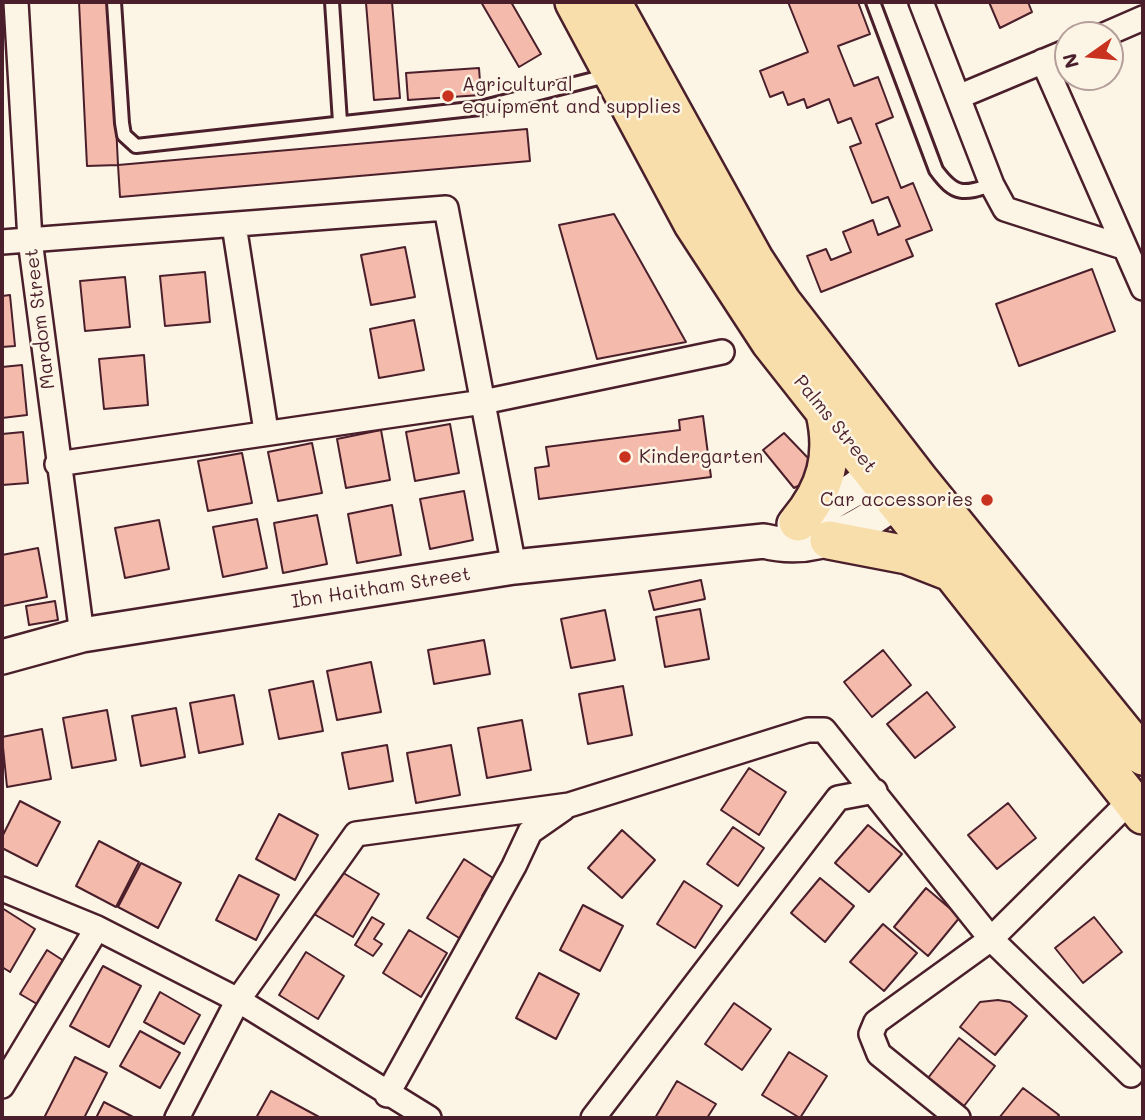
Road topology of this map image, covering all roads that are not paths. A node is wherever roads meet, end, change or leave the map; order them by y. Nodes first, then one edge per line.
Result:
1 (16, 2) edge
2 (114, 2) edge
3 (332, 2) edge
4 (573, 2) edge
5 (612, 2) edge
6 (873, 2) edge
7 (921, 2) edge
8 (1143, 18) edge
9 (1124, 26) edge
10 (1054, 57) edge
11 (1043, 61) junction
12 (611, 75) junction
13 (958, 97) junction
14 (340, 122) junction
15 (992, 185) junction
16 (234, 225) junction
17 (30, 240) junction
18 (2, 242) edge
19 (1123, 247) junction
20 (1143, 288) edge
21 (722, 352) dead end
22 (483, 402) junction
23 (825, 413) junction
24 (266, 431) junction
25 (57, 464) junction
26 (898, 478) junction
27 (798, 522) junction
28 (830, 540) junction
29 (764, 541) junction
30 (514, 567) junction
31 (954, 573) junction
32 (82, 635) junction
33 (2, 657) edge
34 (1143, 756) edge
35 (875, 792) junction
36 (569, 805) junction
37 (1138, 807) edge
38 (2, 889) edge
39 (97, 928) junction
40 (991, 939) junction
41 (238, 1000) junction
42 (11, 1050) edge
43 (1131, 1075) dead end
44 (2, 1086) edge
45 (387, 1095) junction
46 (177, 1118) edge
47 (429, 1118) edge
48 (593, 1118) edge
49 (958, 1118) edge

1 - 17 street, Mardom Street
2 - 14 lane
3 - 14 lane
4 - 12 main road, Palms Street
5 - 26 main road, Palms Street
6 - 15 lane
7 - 13 street
8 - 9 street
10 - 11 street
11 - 13 street
11 - 19 street
12 - 14 lane
12 - 23 main road, Palms Street
13 - 15 street
15 - 19 street
16 - 17 street
16 - 22 street
16 - 24 street
17 - 18 street
17 - 25 street, Mardom Street
19 - 20 street
21 - 22 street
22 - 24 street
22 - 30 street
23 - 26 main road, Palms Street
23 - 27 main road
24 - 25 street
25 - 32 street, Mardom Street
26 - 27 main road
26 - 28 main road
26 - 31 main road, Palms Street
26 - 34 main road, Palms Street
27 - 29 main road
28 - 29 main road
28 - 31 main road
29 - 30 main road, Ibn Haitham Street
30 - 32 main road, Ibn Haitham Street
31 - 37 main road, Palms Street
32 - 33 main road, Ibn Haitham Street
35 - 36 street
35 - 40 street
35 - 48 street
36 - 41 street
36 - 45 street
37 - 40 street
38 - 39 street
39 - 41 street
39 - 42 street
40 - 43 street
40 - 49 street
41 - 45 street
41 - 46 street
42 - 44 street
45 - 47 street

